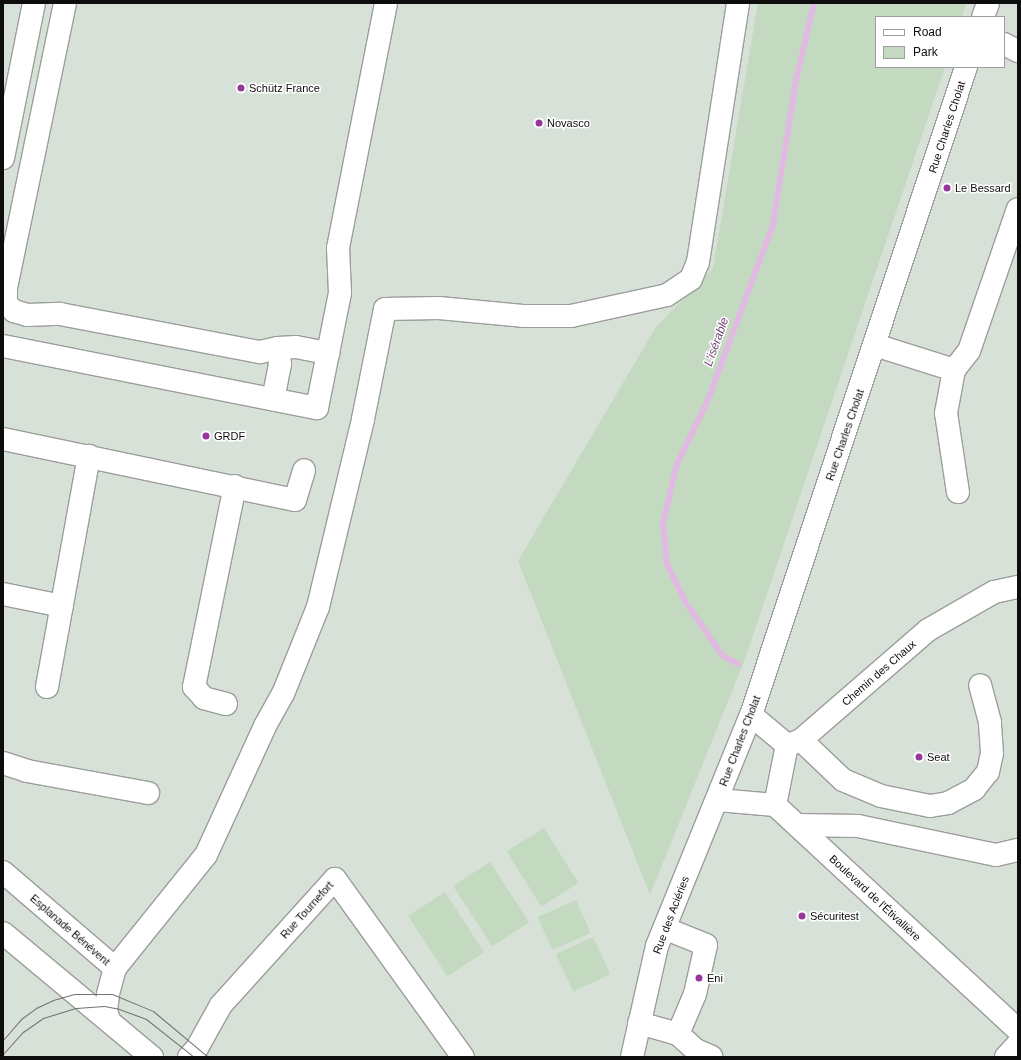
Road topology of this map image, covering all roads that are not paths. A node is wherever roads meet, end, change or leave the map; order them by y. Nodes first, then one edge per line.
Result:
1 (34, 3) edge
2 (64, 3) edge
3 (386, 3) edge
4 (738, 3) edge
5 (988, 3) edge
6 (983, 16) edge
7 (1005, 44) edge
8 (1018, 51) edge
9 (966, 68) edge
10 (3, 158) edge
11 (1018, 209) edge
12 (876, 345) junction
13 (3, 346) edge
14 (278, 348) junction
15 (328, 353) junction
16 (954, 370) junction
17 (274, 399) junction
18 (3, 439) edge
19 (89, 456) junction
20 (304, 470) dead end
21 (235, 486) junction
22 (958, 492) dead end
23 (1018, 587) edge
24 (4, 594) edge
25 (62, 606) junction
26 (980, 685) dead end
27 (47, 687) dead end
28 (226, 704) dead end
29 (751, 715) junction
30 (794, 743) junction
31 (3, 763) edge
32 (148, 793) dead end
33 (718, 800) junction
34 (775, 804) junction
35 (797, 825) junction
36 (1017, 852) edge
37 (3, 872) edge
38 (664, 928) junction
39 (3, 933) edge
40 (115, 968) junction
41 (109, 1020) junction
42 (639, 1023) junction
43 (1018, 1030) edge
44 (678, 1034) junction
45 (1018, 1044) edge
46 (699, 1054) edge
47 (152, 1057) edge
48 (189, 1057) edge
49 (463, 1057) edge
50 (632, 1057) edge
51 (1006, 1057) edge

1 - 10 street
2 - 14 street
3 - 15 street
4 - 40 street
5 - 6 street
7 - 8 street
9 - 12 street, Rue Charles Cholat
11 - 16 street
12 - 16 street
12 - 29 street, Rue Charles Cholat
13 - 17 street
14 - 15 street
14 - 17 street
15 - 17 street
16 - 22 street
18 - 19 street
19 - 21 street
19 - 25 street
20 - 21 street
21 - 28 street
23 - 30 street, Chemin des Chaux
24 - 25 street
25 - 27 street
26 - 30 street
29 - 30 street
29 - 33 street, Rue Charles Cholat
30 - 34 street
31 - 32 street
33 - 34 street
33 - 38 street, Rue des Aciéries
34 - 35 street, Boulevard de l'Étivallière
35 - 36 street
35 - 43 street, Boulevard de l'Étivallière
37 - 40 street, Esplanade Bénévent
38 - 42 street, Rue des Aciéries
38 - 44 street
39 - 41 street
40 - 41 street, Esplanade Bénévent
41 - 47 street
42 - 44 street
42 - 50 street, Rue des Aciéries
44 - 46 street
45 - 51 street
48 - 49 street, Rue Tournefort

